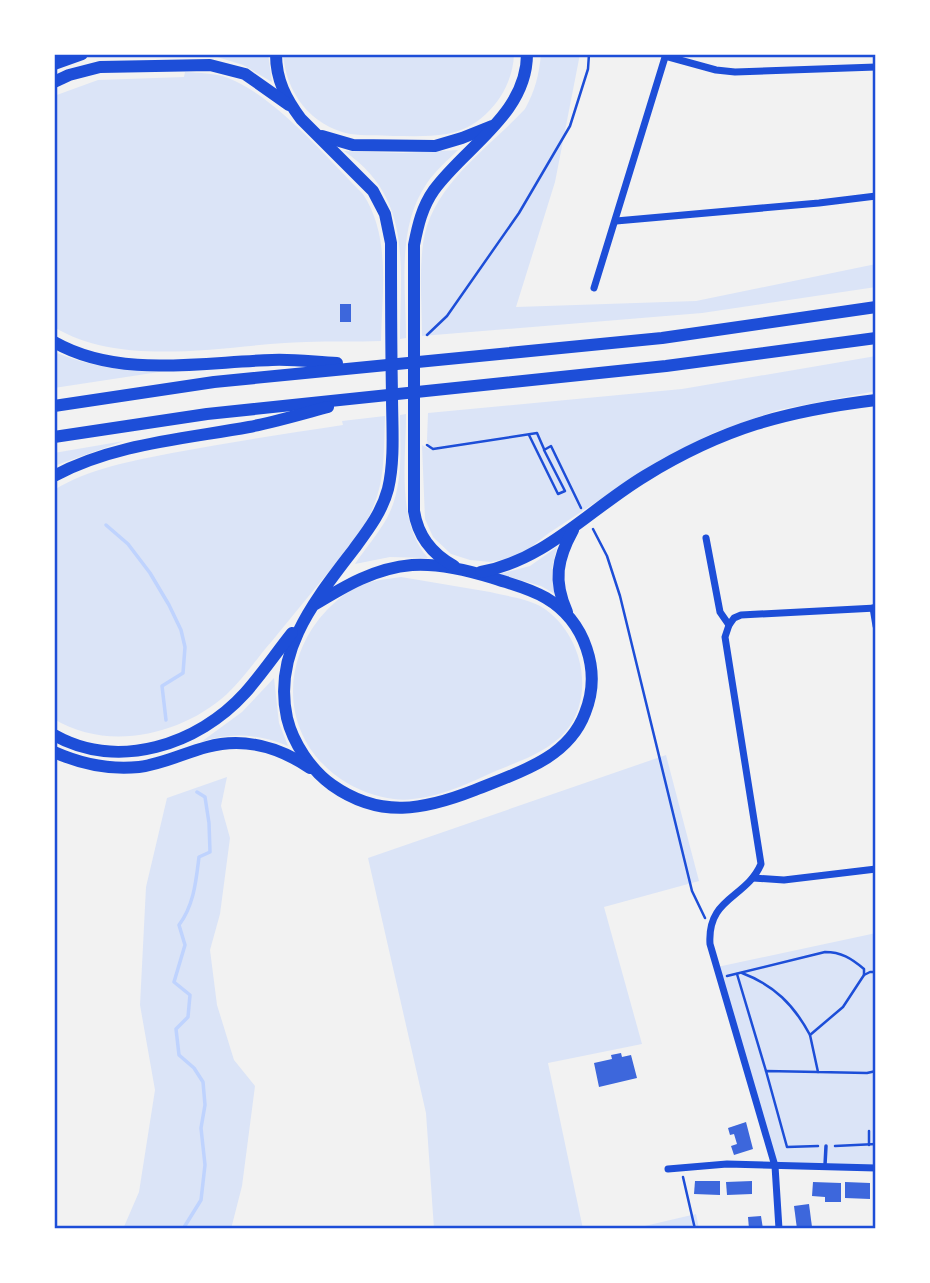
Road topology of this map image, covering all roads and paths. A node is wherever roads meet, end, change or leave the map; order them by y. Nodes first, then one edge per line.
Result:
1 (82, 54) edge
2 (276, 54) edge
3 (527, 54) edge
4 (589, 54) edge
5 (665, 55) edge
6 (54, 64) edge
7 (876, 67) edge
8 (54, 82) edge
9 (292, 107) junction
10 (495, 124) junction
11 (318, 134) junction
12 (876, 196) edge
13 (616, 221) junction
14 (594, 288) dead end
15 (876, 307) edge
16 (423, 338) dead end
17 (876, 338) edge
18 (54, 342) edge
19 (378, 365) junction
20 (378, 395) junction
21 (876, 400) edge
22 (54, 406) edge
23 (529, 435) junction
24 (54, 437) edge
25 (425, 443) dead end
26 (544, 450) junction
27 (54, 476) edge
28 (574, 495) dead end
29 (573, 529) junction
30 (706, 538) dead end
31 (601, 544) dead end
32 (461, 569) junction
33 (477, 573) junction
34 (314, 605) junction
35 (874, 608) edge
36 (305, 617) junction
37 (569, 617) junction
38 (729, 625) junction
39 (876, 626) edge
40 (54, 735) edge
41 (54, 752) edge
42 (316, 772) junction
43 (876, 869) edge
44 (753, 877) junction
45 (709, 928) junction
46 (876, 972) edge
47 (739, 973) junction
48 (864, 975) junction
49 (720, 977) junction
50 (810, 1035) junction
51 (766, 1071) junction
52 (876, 1071) edge
53 (818, 1072) junction
54 (869, 1131) dead end
55 (869, 1144) junction
56 (876, 1144) edge
57 (826, 1146) junction
58 (775, 1166) junction
59 (825, 1167) junction
60 (681, 1168) junction
61 (876, 1168) edge
62 (668, 1169) dead end
63 (695, 1229) edge
64 (779, 1229) edge

1 - 6 highway
2 - 9 highway
3 - 10 highway
4 - 16 path
5 - 7 street
5 - 13 street
8 - 9 highway
9 - 11 highway
10 - 11 highway
10 - 32 highway
11 - 34 highway
12 - 13 street
13 - 14 street
15 - 19 highway
17 - 20 highway
18 - 19 highway
19 - 22 highway
20 - 24 highway
20 - 27 highway
21 - 29 highway
23 - 25 path
23 - 26 path
23 - 26 path
26 - 28 path
29 - 33 highway
29 - 37 highway
30 - 38 street
31 - 45 path
32 - 33 highway
32 - 34 highway
33 - 37 highway
34 - 36 highway
35 - 38 street
35 - 39 street
36 - 40 highway
36 - 42 highway
37 - 42 highway
38 - 44 street
41 - 42 highway
43 - 44 street
44 - 45 street
45 - 49 street
46 - 48 path
47 - 48 path
47 - 49 path
47 - 50 path
47 - 51 path
48 - 50 path
49 - 58 street
50 - 53 path
51 - 53 path
51 - 57 path
52 - 53 path
54 - 55 path
55 - 56 path
55 - 57 path
57 - 59 lane
58 - 59 street
58 - 60 street
58 - 64 street
59 - 61 street
60 - 62 street
60 - 63 path

